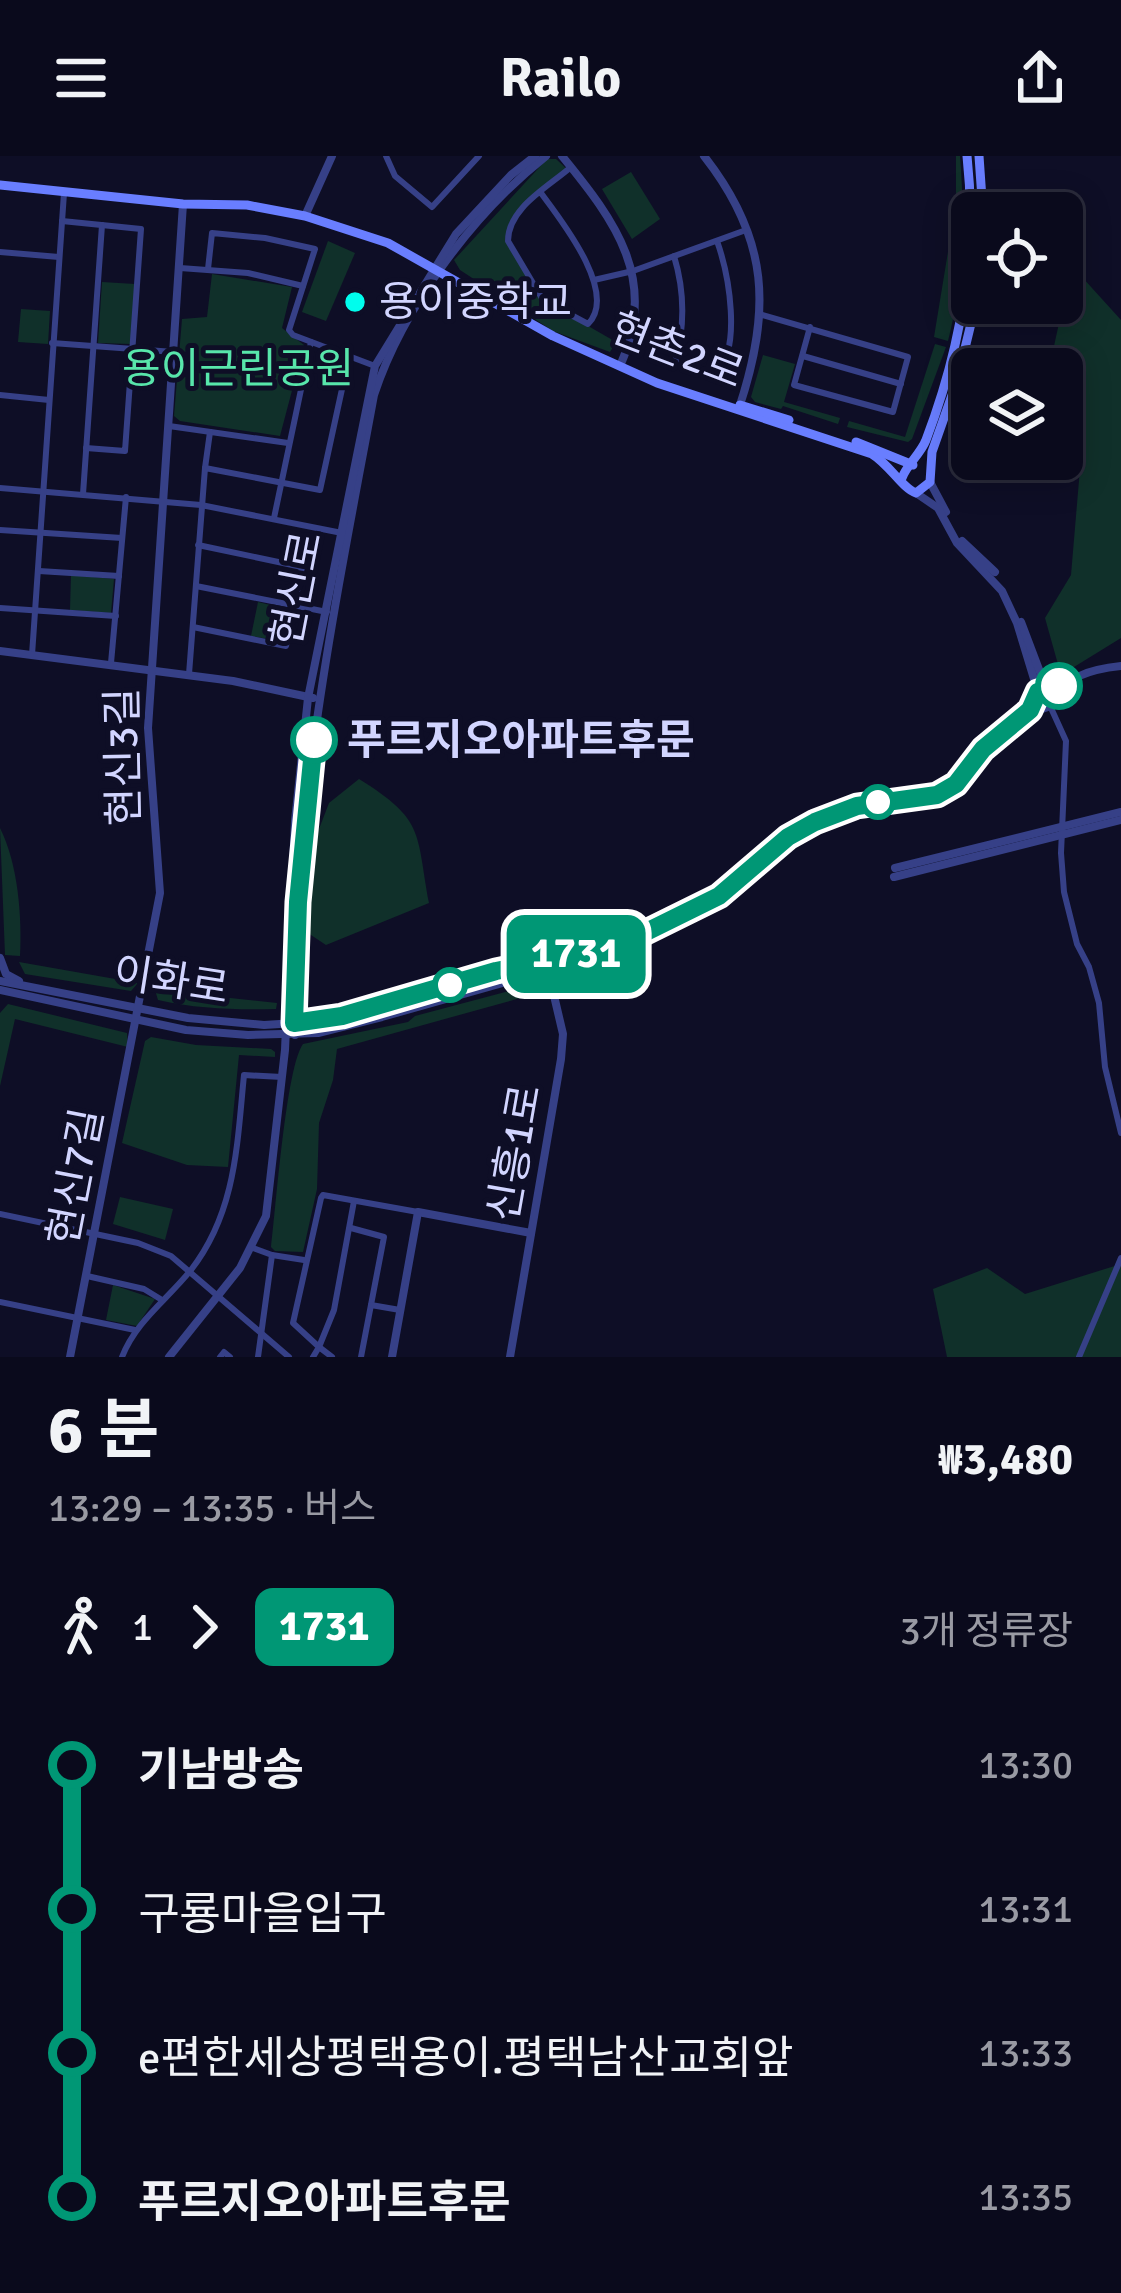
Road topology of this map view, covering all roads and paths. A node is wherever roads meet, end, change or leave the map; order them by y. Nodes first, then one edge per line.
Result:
1 (332, 156) edge
2 (386, 156) edge
3 (536, 156) edge
4 (546, 156) edge
5 (562, 156) edge
6 (704, 156) edge
7 (967, 156) edge
8 (979, 156) edge
9 (474, 158) edge
10 (571, 167) junction
11 (589, 169) dead end
12 (580, 177) junction
13 (0, 184) edge
14 (982, 192) edge
15 (64, 193) junction
16 (541, 193) junction
17 (183, 204) junction
18 (305, 216) junction
19 (62, 221) junction
20 (102, 225) junction
21 (746, 230) junction
22 (717, 241) junction
23 (0, 252) edge
24 (674, 256) junction
25 (58, 257) junction
26 (180, 268) junction
27 (208, 269) junction
28 (438, 269) junction
29 (633, 271) junction
30 (594, 280) junction
31 (302, 286) junction
32 (762, 315) junction
33 (971, 324) edge
34 (810, 327) junction
35 (311, 342) junction
36 (52, 343) junction
37 (92, 346) junction
38 (132, 349) junction
39 (174, 352) junction
40 (803, 356) junction
41 (349, 357) junction
42 (374, 366) junction
43 (620, 366) junction
44 (901, 384) junction
45 (0, 395) edge
46 (49, 400) junction
47 (739, 408) junction
48 (169, 426) junction
49 (210, 432) junction
50 (288, 443) junction
51 (925, 443) junction
52 (86, 448) junction
53 (893, 455) junction
54 (911, 465) junction
55 (206, 468) junction
56 (928, 476) junction
57 (902, 478) junction
58 (282, 482) junction
59 (0, 488) edge
60 (44, 490) junction
61 (916, 493) junction
62 (83, 494) junction
63 (126, 497) junction
64 (163, 501) junction
65 (201, 505) junction
66 (274, 518) junction
67 (0, 530) edge
68 (342, 533) junction
69 (41, 534) junction
70 (122, 538) junction
71 (199, 545) junction
72 (38, 571) junction
73 (119, 576) junction
74 (196, 586) junction
75 (295, 605) junction
76 (0, 608) edge
77 (35, 610) junction
78 (327, 612) junction
79 (116, 616) junction
80 (193, 627) junction
81 (0, 651) edge
82 (32, 655) junction
83 (111, 663) junction
84 (1121, 665) edge
85 (152, 669) junction
86 (189, 674) junction
87 (1046, 697) junction
88 (313, 698) junction
89 (1121, 816) edge
90 (1062, 830) junction
91 (894, 872) dead end
92 (0, 958) edge
93 (547, 964) junction
94 (32, 987) junction
95 (0, 989) edge
96 (139, 1014) junction
97 (290, 1023) junction
98 (290, 1035) junction
99 (282, 1077) junction
100 (1121, 1133) edge
101 (354, 1202) junction
102 (418, 1213) junction
103 (0, 1214) edge
104 (350, 1227) junction
105 (96, 1233) junction
106 (532, 1233) junction
107 (253, 1248) junction
108 (272, 1255) junction
109 (1121, 1258) edge
110 (304, 1260) junction
111 (190, 1271) junction
112 (87, 1276) junction
113 (219, 1295) junction
114 (163, 1301) junction
115 (0, 1302) edge
116 (371, 1305) junction
117 (400, 1310) junction
118 (78, 1318) junction
119 (135, 1330) junction
120 (261, 1334) junction
121 (319, 1347) junction
122 (70, 1357) edge
123 (122, 1357) edge
124 (169, 1357) edge
125 (220, 1357) edge
126 (230, 1357) edge
127 (258, 1357) edge
128 (289, 1357) edge
129 (313, 1357) edge
130 (332, 1357) edge
131 (361, 1357) edge
132 (392, 1357) edge
133 (509, 1357) edge
134 (1079, 1357) edge

1 - 18 street
2 - 9 street
3 - 28 street
4 - 28 street, 현신로
5 - 10 street
6 - 21 street
7 - 51 main road
8 - 14 main road
10 - 12 street
10 - 16 street
11 - 12 street
12 - 29 street
13 - 15 main road
15 - 17 main road
15 - 19 street
16 - 30 street
16 - 30 street
17 - 18 main road
17 - 26 street, 현신3길
18 - 28 main road
19 - 20 street
19 - 25 street
20 - 37 street
20 - 38 street
21 - 22 street
21 - 32 street
22 - 24 street
22 - 24 street
23 - 25 street
24 - 29 street
25 - 36 street
26 - 27 street
26 - 39 street, 현신3길
27 - 31 street
27 - 31 street
28 - 42 street, 현신로
28 - 43 main road, 현촌2로
28 - 88 street, 현신로
29 - 30 street
29 - 43 street
31 - 35 street
32 - 34 street
32 - 47 street
33 - 56 main road
34 - 40 street
34 - 44 street
35 - 41 street
35 - 50 street
36 - 37 street
36 - 46 street
37 - 38 street
37 - 52 street
38 - 39 street
38 - 52 street
39 - 48 street, 현신3길
40 - 44 street
40 - 44 street
41 - 42 street
41 - 58 street
42 - 68 street, 현신로
43 - 47 main road, 현촌2로
45 - 46 street
46 - 60 street
47 - 53 main road, 현촌2로
47 - 57 main road, 현촌2로
48 - 49 street
48 - 64 street, 현신3길
49 - 50 street
49 - 55 street
50 - 58 street
51 - 53 main road
51 - 54 main road
52 - 62 street
53 - 54 main road, 현촌2로
54 - 56 main road
54 - 57 main road
55 - 58 street
55 - 65 street
56 - 61 main road
56 - 87 street
57 - 61 main road
58 - 66 street
59 - 60 street
60 - 62 street
60 - 69 street
61 - 87 street
62 - 63 street
63 - 64 street
63 - 70 street
64 - 65 street
64 - 85 street, 현신3길
65 - 66 street
65 - 71 street
66 - 68 street
67 - 69 street
68 - 78 street, 현신로
69 - 70 street
69 - 72 street
70 - 73 street
71 - 74 street
71 - 75 street
72 - 73 street
72 - 77 street
73 - 79 street
74 - 75 street
74 - 80 street
75 - 78 street
75 - 80 street
76 - 77 street
77 - 79 street
77 - 82 street
78 - 88 street, 현신로
79 - 83 street
80 - 86 street
81 - 82 street
82 - 83 street
83 - 85 street
84 - 87 street, 이화로
85 - 86 street
85 - 96 street, 현신3길
86 - 88 street
87 - 90 street
87 - 93 street, 이화로
88 - 97 street, 현신로
89 - 90 street
90 - 91 street
90 - 100 street
92 - 94 street
93 - 97 street, 이화로
93 - 98 street, 이화로
93 - 106 street, 신흥1로
94 - 95 street, 이화로
94 - 96 street, 이화로
95 - 96 street
96 - 97 street, 이화로
96 - 98 street, 이화로
96 - 105 street, 현신7길
97 - 98 street, 현신로
98 - 99 street, 현신로
99 - 107 street, 현신로
99 - 111 street
101 - 102 street
101 - 104 street
101 - 110 street
102 - 106 street
102 - 117 street
103 - 105 street
104 - 116 street
104 - 121 street
105 - 111 street
105 - 112 street, 현신7길
106 - 133 street, 신흥1로
107 - 108 street
107 - 113 street, 현신로
108 - 110 street
108 - 120 street
109 - 134 street
110 - 121 street
111 - 113 street
111 - 114 street
112 - 114 street
112 - 118 street, 현신7길
113 - 120 street
113 - 124 street, 현신로
114 - 119 street
115 - 118 street
116 - 117 street
116 - 131 street
117 - 132 street
118 - 119 street
118 - 122 street, 현신7길
119 - 123 street
120 - 127 street
120 - 128 street
121 - 129 street
121 - 130 street
125 - 126 street

